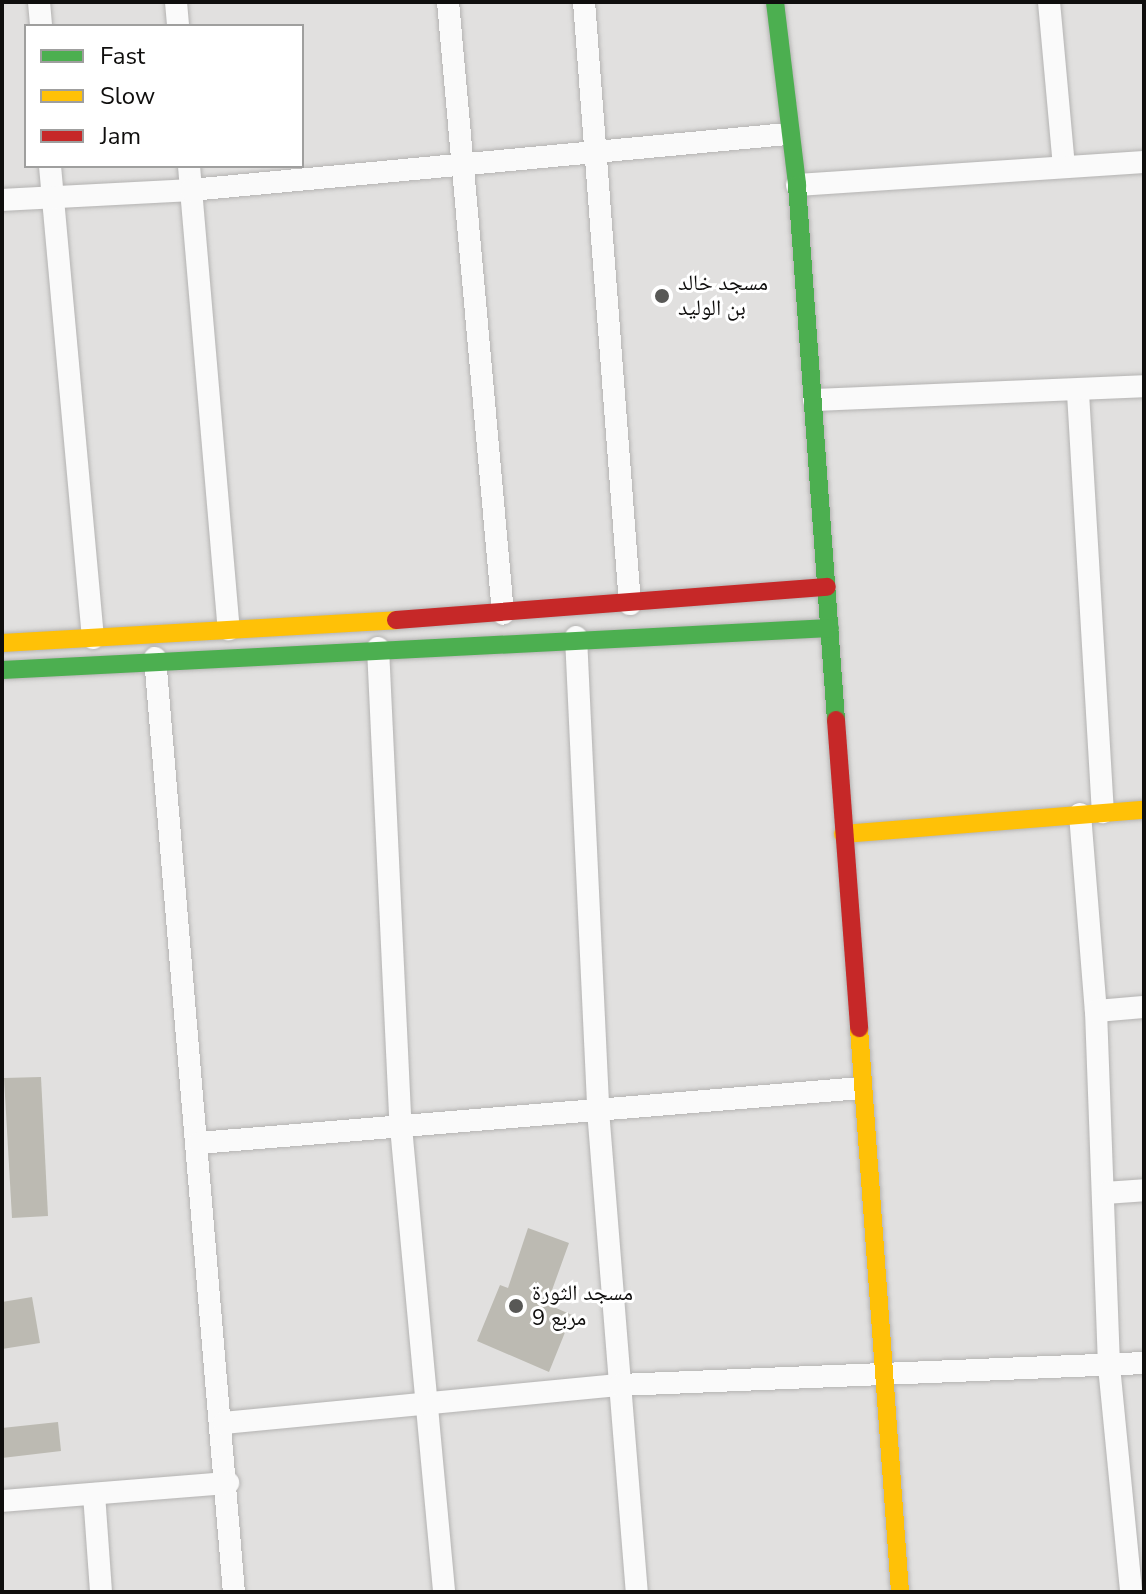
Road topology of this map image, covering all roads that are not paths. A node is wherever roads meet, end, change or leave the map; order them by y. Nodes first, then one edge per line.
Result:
1 (39, 2) edge
2 (176, 2) edge
3 (448, 2) edge
4 (584, 2) edge
5 (775, 2) edge
6 (1049, 2) edge
7 (41, 24) edge
8 (178, 24) edge
9 (787, 134) junction
10 (595, 154) junction
11 (1144, 162) edge
12 (462, 164) junction
13 (1064, 166) junction
14 (50, 168) edge
15 (189, 168) edge
16 (797, 185) junction
17 (191, 190) junction
18 (52, 195) junction
19 (2, 200) edge
20 (1144, 386) edge
21 (1078, 393) junction
22 (814, 400) junction
23 (827, 587) junction
24 (630, 604) junction
25 (503, 614) junction
26 (830, 628) junction
27 (229, 629) junction
28 (576, 637) junction
29 (93, 638) junction
30 (2, 643) edge
31 (378, 648) junction
32 (155, 658) junction
33 (2, 670) edge
34 (1144, 810) edge
35 (1092, 813) junction
36 (843, 834) junction
37 (1144, 1007) edge
38 (1096, 1011) junction
39 (861, 1088) junction
40 (598, 1110) junction
41 (401, 1127) junction
42 (199, 1143) junction
43 (1144, 1190) edge
44 (1105, 1193) junction
45 (1144, 1363) edge
46 (1109, 1366) junction
47 (884, 1375) junction
48 (620, 1385) junction
49 (431, 1402) junction
50 (224, 1423) junction
51 (228, 1483) junction
52 (94, 1494) junction
53 (2, 1501) edge
54 (1136, 1536) edge
55 (101, 1592) edge
56 (234, 1592) edge
57 (444, 1592) edge
58 (637, 1592) edge
59 (900, 1592) edge
60 (1131, 1592) edge

1 - 7 street
2 - 8 street
3 - 12 street
4 - 10 street
5 - 9 street
6 - 13 street
9 - 10 street
9 - 16 street
10 - 12 street
10 - 24 street
11 - 13 street
12 - 17 street
12 - 25 street
13 - 16 street
14 - 18 street
15 - 17 street
16 - 22 street
17 - 18 street
17 - 27 street
18 - 19 street
18 - 29 street
20 - 21 street
21 - 22 street
21 - 35 street
22 - 23 street
23 - 24 street
23 - 26 street
24 - 25 street
25 - 27 street
26 - 28 street
26 - 36 street
27 - 29 street
28 - 31 street
28 - 40 street
29 - 30 street
31 - 32 street
31 - 41 street
32 - 33 street
32 - 42 street
34 - 35 street
35 - 36 street
35 - 38 street
36 - 39 street
37 - 38 street
38 - 44 street
39 - 40 street
39 - 47 street
40 - 41 street
40 - 48 street
41 - 42 street
41 - 49 street
42 - 50 street
43 - 44 street
44 - 46 street
45 - 46 street
46 - 47 street
46 - 54 street
47 - 48 street
47 - 59 street
48 - 49 street
48 - 58 street
49 - 50 street
49 - 57 street
50 - 51 street
51 - 52 street
51 - 56 street
52 - 53 street
52 - 55 street
54 - 60 street

